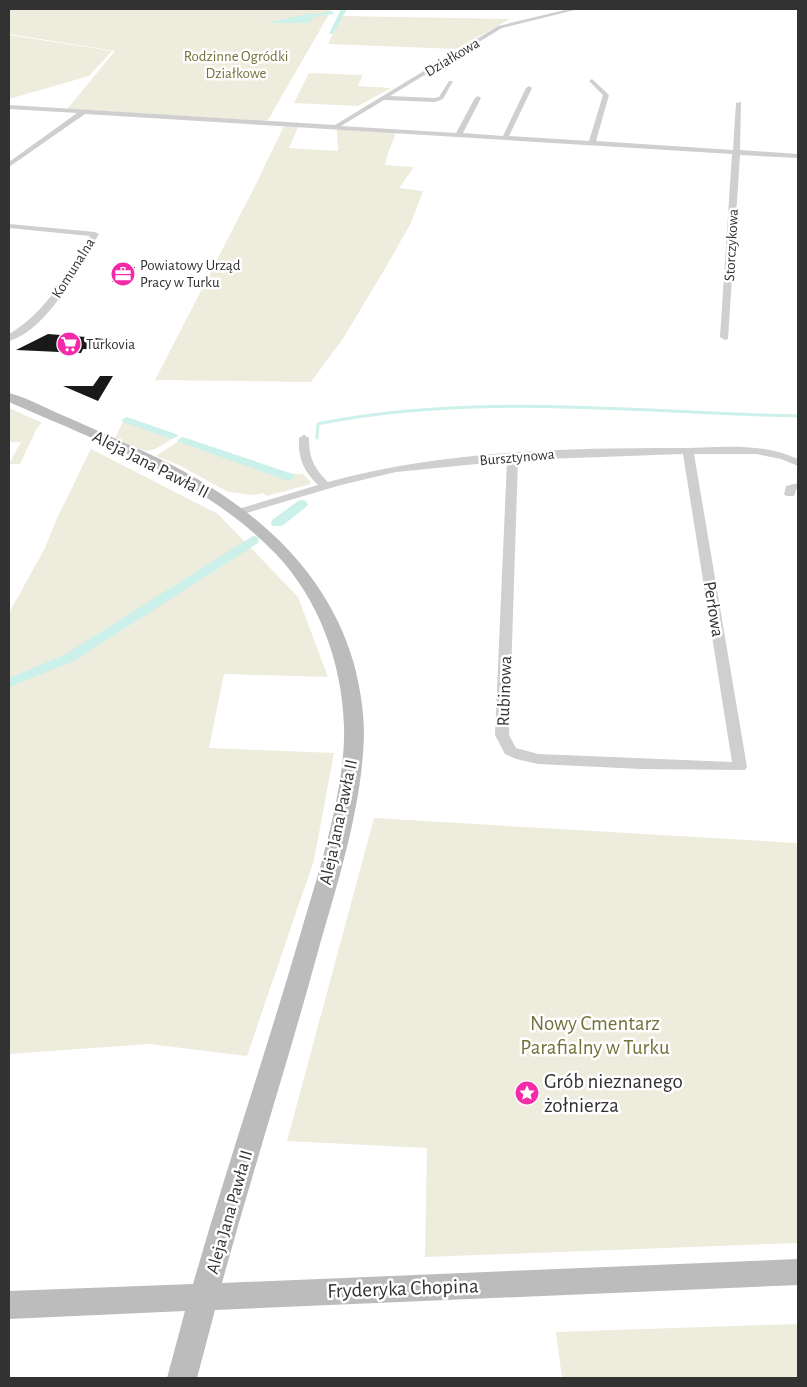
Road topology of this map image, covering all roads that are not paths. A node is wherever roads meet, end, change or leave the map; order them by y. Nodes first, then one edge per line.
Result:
1 (576, 9) edge
2 (592, 81) dead end
3 (451, 82) dead end
4 (529, 88) dead end
5 (383, 98) junction
6 (478, 98) dead end
7 (739, 103) dead end
8 (9, 107) edge
9 (83, 112) junction
10 (329, 127) joint
11 (337, 127) junction
12 (458, 135) junction
13 (505, 138) junction
14 (592, 143) junction
15 (736, 152) junction
16 (798, 156) edge
17 (9, 165) edge
18 (9, 226) edge
19 (725, 337) dead end
20 (9, 338) edge
21 (9, 397) edge
22 (304, 438) dead end
23 (688, 451) junction
24 (513, 457) junction
25 (798, 463) edge
26 (325, 485) junction
27 (798, 486) edge
28 (790, 494) dead end
29 (239, 512) junction
30 (740, 767) joint
31 (798, 1272) edge
32 (205, 1296) junction
33 (9, 1305) edge
34 (182, 1378) edge

1 - 5 street, Działkowa
2 - 14 street
3 - 5 street
4 - 13 street
5 - 11 street, Działkowa
6 - 12 street
7 - 15 street, Storczykowa
8 - 9 street
9 - 10 street
9 - 17 street
10 - 11 street
11 - 12 street
12 - 13 street
13 - 14 street
14 - 15 street
15 - 16 street
15 - 19 street, Storczykowa
18 - 20 street, Komunalna
21 - 29 main road, Aleja Jana Pawła II
22 - 26 street
23 - 24 street, Bursztynowa
23 - 25 street, Bursztynowa
23 - 30 street, Perłowa
24 - 26 street, Bursztynowa
24 - 30 street, Rubinowa
26 - 29 street, Bursztynowa
27 - 28 street
29 - 32 main road, Aleja Jana Pawła II
31 - 32 main road, Fryderyka Chopina
32 - 33 main road, Fryderyka Chopina
32 - 34 main road, Aleja Jana Pawła II

